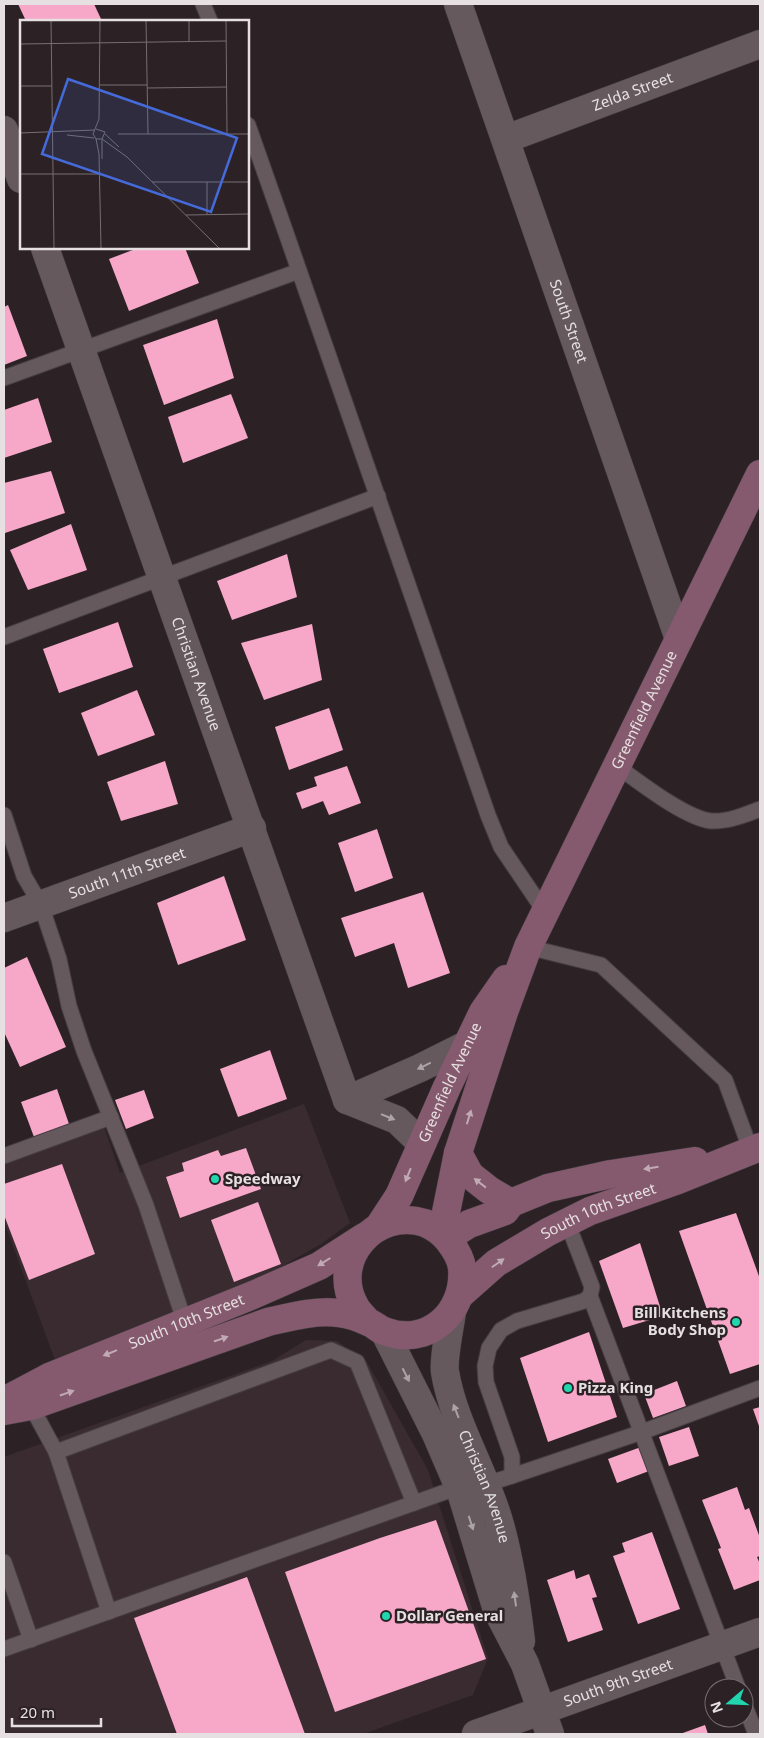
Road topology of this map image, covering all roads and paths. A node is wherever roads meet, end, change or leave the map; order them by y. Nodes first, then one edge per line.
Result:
1 (203, 4) edge
2 (458, 4) edge
3 (210, 20) edge
4 (760, 44) edge
5 (249, 128) edge
6 (4, 130) edge
7 (506, 139) junction
8 (20, 177) edge
9 (45, 249) edge
10 (299, 270) junction
11 (82, 350) junction
12 (4, 378) edge
13 (760, 474) edge
14 (378, 496) junction
15 (163, 578) junction
16 (4, 637) edge
17 (679, 640) junction
18 (617, 766) junction
19 (760, 809) edge
20 (4, 815) edge
21 (252, 828) junction
22 (41, 904) junction
23 (545, 912) junction
24 (4, 918) edge
25 (528, 946) junction
26 (468, 1044) junction
27 (347, 1100) junction
28 (111, 1117) junction
29 (421, 1144) junction
30 (756, 1149) edge
31 (458, 1153) junction
32 (4, 1156) edge
33 (511, 1203) junction
34 (568, 1222) junction
35 (373, 1230) junction
36 (444, 1235) junction
37 (590, 1296) junction
38 (456, 1303) junction
39 (185, 1323) junction
40 (375, 1326) junction
41 (760, 1388) edge
42 (4, 1401) edge
43 (31, 1406) junction
44 (4, 1411) edge
45 (642, 1432) junction
46 (56, 1452) junction
47 (512, 1476) junction
48 (486, 1484) junction
49 (459, 1487) junction
50 (414, 1504) junction
51 (4, 1562) edge
52 (109, 1612) junction
53 (760, 1632) edge
54 (31, 1640) junction
55 (721, 1646) junction
56 (4, 1649) edge
57 (525, 1664) junction
58 (734, 1678) edge
59 (546, 1722) edge
60 (476, 1734) edge

1 - 3 lane
2 - 7 street, South Street
4 - 7 street, Zelda Street
5 - 10 lane
6 - 8 street
7 - 17 street, South Street
9 - 11 street, Christian Avenue
10 - 11 lane
10 - 14 lane
11 - 12 lane
11 - 15 street, Christian Avenue
13 - 17 main road, Greenfield Avenue
14 - 15 lane
14 - 23 lane
15 - 16 lane
15 - 21 street, Christian Avenue
17 - 18 main road, Greenfield Avenue
18 - 19 lane
18 - 23 main road, Greenfield Avenue
20 - 22 lane
21 - 22 street, South 11th Street
21 - 27 street, Christian Avenue
22 - 24 street, South 11th Street
22 - 28 lane
23 - 25 main road, Greenfield Avenue
25 - 26 main road, Greenfield Avenue
25 - 30 lane
31 -> 25 main road, Greenfield Avenue
26 -> 27 street
26 - 29 main road, Greenfield Avenue
27 -> 29 street
28 - 32 lane
28 - 39 lane
29 -> 35 main road, Greenfield Avenue
30 -> 33 main road, South 10th Street
30 - 34 main road, South 10th Street
33 -> 31 main road
31 - 36 main road, Greenfield Avenue
33 - 36 main road, South 10th Street
34 - 37 lane
38 -> 34 main road, South 10th Street
35 - 36 main road
35 -> 39 main road, South 10th Street
35 - 40 main road
36 - 38 main road
37 - 45 lane
37 - 47 lane
38 - 40 main road
48 -> 38 street, Christian Avenue
39 -> 42 main road, South 10th Street
43 -> 40 main road, South 10th Street
40 -> 49 street, Christian Avenue
41 - 45 lane
43 - 44 main road, South 10th Street
43 - 46 lane
45 - 47 lane
45 - 55 lane
46 - 50 lane
46 - 52 lane
47 - 48 lane
48 - 49 lane
57 -> 48 street, Christian Avenue
49 - 50 lane
49 -> 57 street, Christian Avenue
50 - 52 lane
51 - 54 lane
52 - 54 lane
53 - 55 street, South 9th Street
54 - 56 lane
55 - 58 lane
55 - 59 street, South 9th Street
57 - 59 street, Christian Avenue
59 - 60 street, South 9th Street

